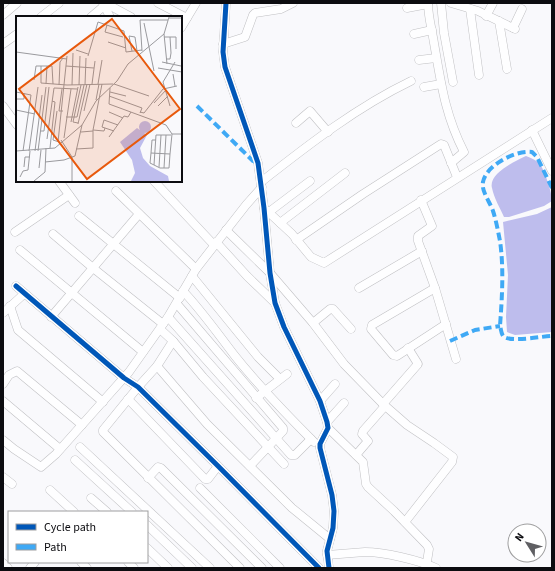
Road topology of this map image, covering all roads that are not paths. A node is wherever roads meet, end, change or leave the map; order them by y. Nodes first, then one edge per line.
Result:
1 (17, 3) edge
2 (59, 3) edge
3 (158, 3) edge
4 (196, 3) edge
5 (226, 3) edge
6 (293, 3) edge
7 (440, 3) edge
8 (451, 3) edge
9 (493, 3) edge
10 (104, 4) edge
11 (428, 4) edge
12 (407, 8) dead end
13 (470, 9) junction
14 (522, 9) dead end
15 (3, 15) edge
16 (42, 16) edge
17 (92, 16) edge
18 (110, 16) edge
19 (129, 16) edge
20 (486, 16) junction
21 (187, 18) junction
22 (498, 22) junction
23 (182, 26) edge
24 (432, 30) junction
25 (414, 34) dead end
26 (16, 38) edge
27 (3, 44) edge
28 (223, 44) junction
29 (436, 58) junction
30 (419, 60) dead end
31 (507, 69) dead end
32 (479, 75) dead end
33 (411, 81) dead end
34 (453, 82) dead end
35 (441, 84) junction
36 (424, 87) dead end
37 (3, 106) edge
38 (552, 118) edge
39 (296, 123) dead end
40 (16, 124) edge
41 (532, 130) junction
42 (328, 132) junction
43 (451, 163) junction
44 (552, 171) edge
45 (344, 173) dead end
46 (457, 177) junction
47 (310, 181) dead end
48 (60, 182) edge
49 (155, 182) edge
50 (261, 185) junction
51 (116, 191) dead end
52 (69, 195) junction
53 (421, 200) junction
54 (76, 203) dead end
55 (267, 210) junction
56 (139, 214) junction
57 (79, 216) dead end
58 (280, 223) junction
59 (226, 230) junction
60 (15, 232) dead end
61 (53, 234) dead end
62 (296, 240) junction
63 (215, 243) junction
64 (113, 244) junction
65 (20, 250) dead end
66 (422, 251) junction
67 (93, 268) junction
68 (194, 273) junction
69 (270, 273) junction
70 (16, 286) dead end
71 (359, 288) dead end
72 (435, 288) junction
73 (72, 293) junction
74 (24, 294) junction
75 (180, 298) junction
76 (274, 303) junction
77 (10, 306) junction
78 (3, 313) edge
79 (51, 317) junction
80 (168, 317) junction
81 (313, 323) junction
82 (446, 324) junction
83 (162, 327) junction
84 (350, 329) dead end
85 (173, 341) junction
86 (408, 348) junction
87 (143, 352) junction
88 (456, 359) dead end
89 (158, 366) junction
90 (287, 374) dead end
91 (124, 378) junction
92 (280, 379) junction
93 (3, 384) edge
94 (335, 384) dead end
95 (138, 386) junction
96 (266, 391) junction
97 (272, 397) junction
98 (256, 398) junction
99 (128, 399) junction
100 (3, 401) edge
101 (320, 401) junction
102 (103, 402) junction
103 (344, 403) dead end
104 (262, 405) junction
105 (384, 405) junction
106 (82, 425) junction
107 (327, 425) junction
108 (277, 438) junction
109 (310, 439) junction
110 (3, 440) edge
111 (80, 447) dead end
112 (268, 448) junction
113 (320, 448) junction
114 (60, 449) junction
115 (356, 455) junction
116 (75, 460) dead end
117 (284, 464) dead end
118 (218, 466) junction
119 (250, 466) junction
120 (3, 477) edge
121 (148, 478) junction
122 (12, 484) dead end
123 (200, 488) dead end
124 (50, 490) dead end
125 (91, 498) dead end
126 (73, 511) edge
127 (106, 511) edge
128 (131, 511) edge
129 (405, 522) junction
130 (148, 526) edge
131 (330, 539) junction
132 (148, 549) edge
133 (327, 555) junction
134 (3, 563) edge
135 (426, 566) edge
136 (8, 568) edge
137 (168, 568) edge
138 (192, 568) edge
139 (210, 568) edge
140 (240, 568) edge
141 (262, 568) edge
142 (280, 568) edge
143 (319, 568) edge
144 (329, 568) edge
145 (436, 568) edge

1 - 15 street
2 - 16 street
3 - 21 street
4 - 21 street
5 - 28 street
6 - 28 street
7 - 34 street
8 - 13 street
9 - 20 street
10 - 17 street
10 - 18 street
10 - 19 street
11 - 12 street
11 - 24 street
13 - 20 street
13 - 32 street
14 - 22 street
20 - 22 street
21 - 23 street
22 - 31 street
24 - 25 street
24 - 29 street
26 - 27 street
28 - 50 street
29 - 30 street
29 - 35 street
33 - 42 street
35 - 36 street
35 - 43 street
37 - 40 street
38 - 41 street
39 - 42 street
41 - 44 street
41 - 46 street
42 - 50 street
43 - 46 street
43 - 62 street
45 - 58 street
46 - 53 street
47 - 55 street
48 - 52 street
49 - 63 street
50 - 55 street
50 - 59 street
51 - 56 street
52 - 54 street
52 - 60 street
53 - 62 street
53 - 66 street
55 - 58 street
55 - 69 street
56 - 64 street
56 - 68 street
57 - 64 street
58 - 62 street
59 - 63 street
59 - 69 street
61 - 67 street
63 - 68 street
63 - 76 street
64 - 67 street
64 - 75 street
65 - 73 street
66 - 71 street
66 - 72 street
67 - 73 street
67 - 83 street
68 - 75 street
68 - 92 street
69 - 76 street
69 - 81 street
70 - 74 street
72 - 82 street
72 - 86 street
73 - 79 street
73 - 87 street
74 - 77 street
74 - 79 street
75 - 80 street
75 - 96 street
75 - 98 street
76 - 101 street
77 - 78 street
77 - 102 street
79 - 91 street
80 - 83 street
80 - 108 street
81 - 84 street
81 - 105 street
82 - 86 street
82 - 88 street
83 - 85 street
83 - 87 street
85 - 89 street
85 - 112 street
86 - 105 street
87 - 91 street
89 - 95 street
89 - 119 street
90 - 92 street
91 - 95 street
91 - 102 street
92 - 96 street
93 - 106 street
94 - 101 street
95 - 99 street
95 - 118 street
96 - 97 street
96 - 98 street
97 - 104 street
97 - 109 street
98 - 104 street
99 - 118 street
99 - 121 street
100 - 114 street
101 - 107 street
102 - 106 street
103 - 107 street
104 - 108 street
105 - 115 street
105 - 129 street
106 - 114 street
107 - 113 street
107 - 115 street
108 - 109 street
108 - 112 street
109 - 113 street
110 - 114 street
111 - 139 street
112 - 117 street
112 - 119 street
113 - 131 street
115 - 129 street
116 - 128 street
118 - 143 street
119 - 131 street
120 - 122 street
121 - 140 street
121 - 141 street
123 - 142 street
124 - 126 street
125 - 127 street
129 - 135 street
130 - 138 street
131 - 133 street
132 - 137 street
133 - 135 street
133 - 144 street
134 - 136 street
135 - 145 street

